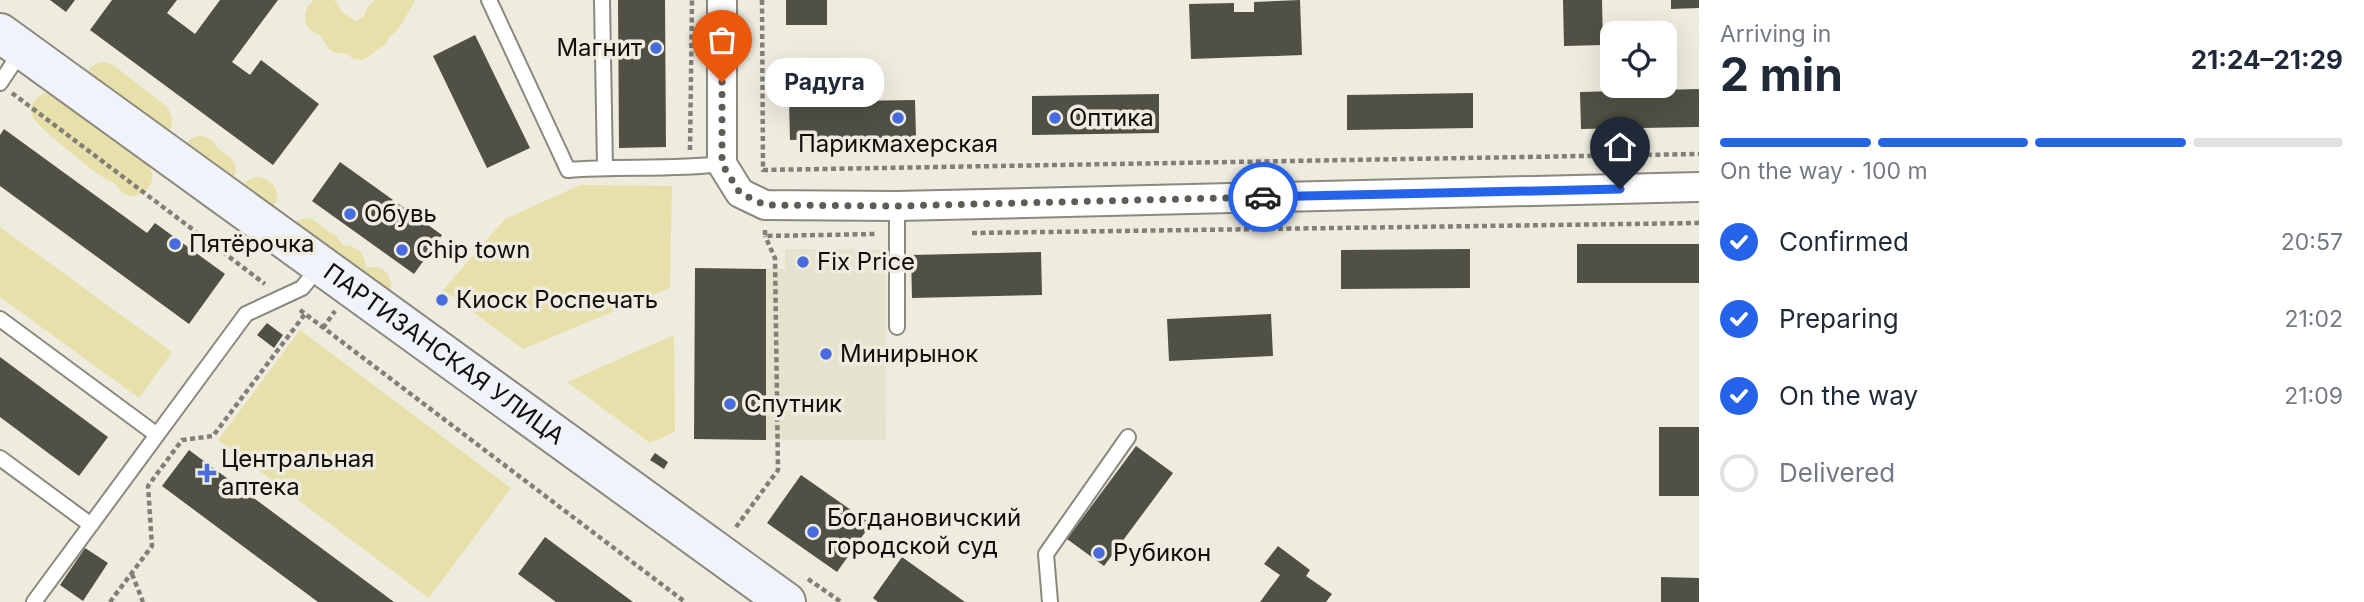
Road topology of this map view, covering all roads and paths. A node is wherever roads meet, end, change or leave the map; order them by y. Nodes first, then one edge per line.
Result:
1 (489, 0) edge
2 (603, 0) edge
3 (692, 0) edge
4 (722, 0) edge
5 (762, 0) edge
6 (11, 42) edge
7 (5, 88) edge
8 (1699, 154) edge
9 (722, 164) junction
10 (605, 167) junction
11 (690, 168) junction
12 (1699, 187) edge
13 (897, 206) junction
14 (765, 236) dead end
15 (321, 264) junction
16 (282, 297) junction
17 (304, 314) junction
18 (0, 319) edge
19 (897, 327) dead end
20 (157, 435) junction
21 (1128, 437) dead end
22 (0, 458) edge
23 (91, 525) junction
24 (736, 527) dead end
25 (132, 573) junction
26 (34, 602) edge
27 (110, 602) edge
28 (143, 602) edge
29 (685, 602) edge
30 (786, 602) edge
31 (1050, 602) edge

1 - 10 lane
2 - 10 lane
3 - 11 path
4 - 9 street
5 - 8 path
6 - 7 lane
6 - 15 street, ПАРТИЗАНСКАЯ УЛИЦА
7 - 16 path
9 - 11 lane
9 - 13 street
10 - 11 lane
12 - 13 street
13 - 19 lane
14 - 24 path
15 - 16 lane
15 - 30 street, ПАРТИЗАНСКАЯ УЛИЦА
16 - 17 path
16 - 20 lane
17 - 25 path
17 - 29 path
18 - 20 lane
20 - 23 lane
21 - 31 lane
22 - 23 lane
23 - 26 lane
25 - 27 path
25 - 28 path

